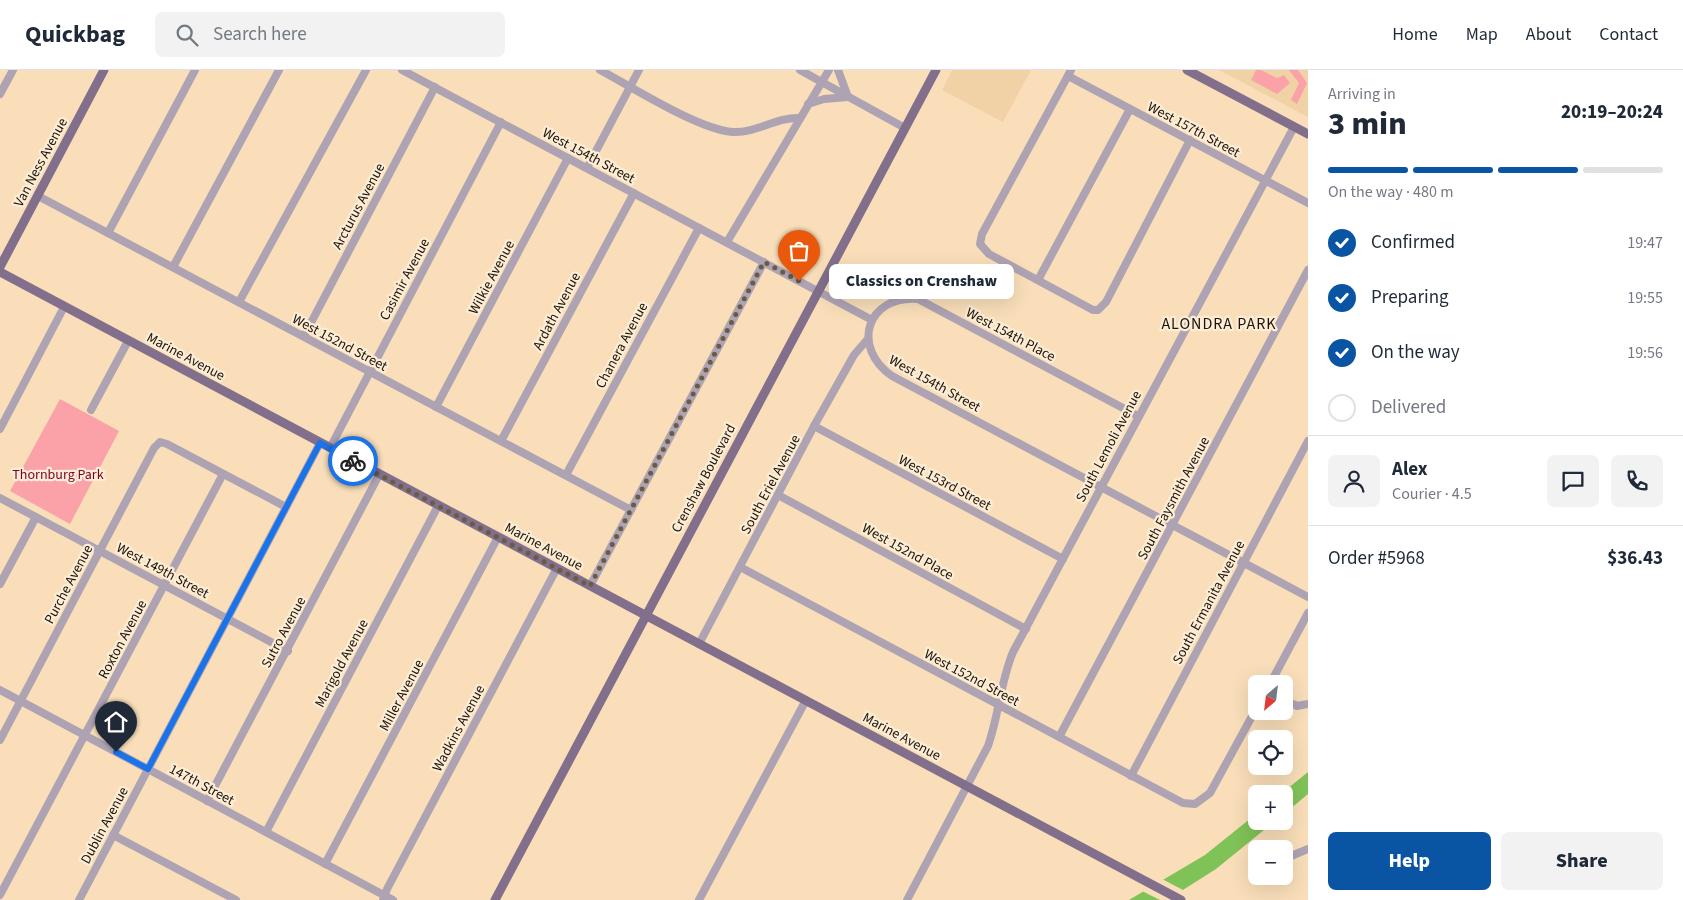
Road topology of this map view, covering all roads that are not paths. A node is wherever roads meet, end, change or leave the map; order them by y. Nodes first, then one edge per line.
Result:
1 (13, 70) edge
2 (104, 70) edge
3 (195, 70) edge
4 (280, 70) edge
5 (366, 70) edge
6 (402, 70) edge
7 (600, 70) edge
8 (639, 70) edge
9 (820, 70) edge
10 (829, 70) edge
11 (838, 70) edge
12 (936, 70) edge
13 (1187, 70) edge
14 (803, 72) edge
15 (1070, 73) edge
16 (822, 82) junction
17 (631, 86) junction
18 (435, 87) junction
19 (0, 94) edge
20 (848, 97) junction
21 (808, 104) junction
22 (1130, 109) junction
23 (800, 118) junction
24 (501, 122) junction
25 (1294, 127) junction
26 (905, 128) junction
27 (1308, 134) edge
28 (1190, 140) junction
29 (568, 158) junction
30 (587, 168) junction
31 (1265, 181) junction
32 (634, 193) junction
33 (38, 196) junction
34 (1308, 203) edge
35 (699, 228) junction
36 (108, 233) junction
37 (727, 242) junction
38 (764, 262) junction
39 (0, 267) edge
40 (173, 267) junction
41 (1308, 270) edge
42 (0, 272) edge
43 (1038, 280) junction
44 (819, 291) junction
45 (239, 302) junction
46 (64, 307) junction
47 (872, 320) junction
48 (304, 336) junction
49 (867, 340) junction
50 (128, 341) junction
51 (370, 371) junction
52 (436, 407) junction
53 (91, 410) dead end
54 (1138, 416) junction
55 (814, 426) junction
56 (0, 429) edge
57 (501, 441) junction
58 (1308, 441) edge
59 (320, 443) junction
60 (330, 448) junction
61 (224, 474) junction
62 (380, 475) junction
63 (566, 475) junction
64 (1101, 486) junction
65 (778, 495) junction
66 (0, 498) edge
67 (438, 506) junction
68 (286, 507) junction
69 (631, 510) junction
70 (36, 517) junction
71 (1173, 524) junction
72 (498, 537) junction
73 (100, 551) junction
74 (1063, 559) junction
75 (1243, 562) junction
76 (740, 567) junction
77 (557, 568) junction
78 (0, 584) edge
79 (164, 585) junction
80 (590, 586) junction
81 (1308, 596) edge
82 (1308, 613) edge
83 (646, 616) junction
84 (227, 619) junction
85 (1026, 629) junction
86 (699, 644) junction
87 (288, 651) junction
88 (1275, 675) edge
89 (0, 690) edge
90 (806, 700) junction
91 (21, 701) junction
92 (1293, 704) edge
93 (1308, 704) edge
94 (997, 705) junction
95 (1250, 720) edge
96 (84, 736) junction
97 (1060, 737) junction
98 (0, 740) edge
99 (148, 769) junction
100 (1131, 776) junction
101 (967, 786) junction
102 (207, 801) junction
103 (266, 832) junction
104 (113, 835) junction
105 (1308, 849) edge
106 (1293, 855) edge
107 (325, 864) junction
108 (0, 895) edge
109 (384, 898) edge
110 (1178, 898) edge
111 (82, 899) edge
112 (236, 900) edge
113 (393, 900) edge
114 (495, 900) edge
115 (699, 900) edge
116 (907, 900) edge

1 - 19 street
2 - 33 main road, Van Ness Avenue
3 - 36 street
4 - 40 street
5 - 45 street
6 - 18 street, West 154th Street
7 - 17 street
8 - 17 street
9 - 14 street
10 - 16 street
11 - 20 street
12 - 26 main road, Crenshaw Boulevard
13 - 25 main road
14 - 16 street
15 - 22 street, West 157th Street
15 - 43 street
16 - 20 street
16 - 21 street
17 - 23 street
17 - 30 street
18 - 24 street, West 154th Street
18 - 48 street, Arcturus Avenue
20 - 21 street
20 - 26 street
21 - 23 street
22 - 28 street, West 157th Street
22 - 43 street
23 - 37 street
24 - 29 street, West 154th Street
24 - 51 street, Casimir Avenue
25 - 27 main road
25 - 31 street, South Lemoli Avenue
26 - 44 main road, Crenshaw Boulevard
28 - 31 street, West 157th Street
28 - 43 street
29 - 30 street, West 154th Street
29 - 52 street, Wilkie Avenue
30 - 32 street, West 154th Street
31 - 34 street, West 157th Street
31 - 54 street, South Lemoli Avenue
32 - 35 street, West 154th Street
32 - 57 street, Ardath Avenue
33 - 36 street, West 152nd Street
33 - 39 main road, Van Ness Avenue
35 - 37 street, West 154th Street
35 - 63 street, Chanera Avenue
36 - 40 street, West 152nd Street
37 - 38 street, West 154th Street
38 - 44 street, West 154th Street
38 - 69 street
40 - 45 street, West 152nd Street
41 - 71 street, South Faysmith Avenue
42 - 46 main road, Marine Avenue
44 - 47 street, West 154th Street
44 - 83 main road, Crenshaw Boulevard
45 - 48 street, West 152nd Street
46 - 50 main road, Marine Avenue
46 - 56 street
47 - 49 street
47 - 54 street, West 154th Place
48 - 51 street, West 152nd Street
49 - 55 street, South Eriel Avenue
49 - 64 street, West 154th Street
50 - 53 street
50 - 59 main road, Marine Avenue
51 - 52 street, West 152nd Street
51 - 60 street, Casimir Avenue
52 - 57 street, West 152nd Street
54 - 64 street, South Lemoli Avenue
55 - 65 street, South Eriel Avenue
55 - 74 street, West 153rd Street
57 - 63 street, West 152nd Street
58 - 75 street, South Ermanita Avenue
59 - 60 main road, Marine Avenue
59 - 68 street, Dublin Avenue
60 - 62 main road, Marine Avenue
61 - 68 street
61 - 73 street, Purche Avenue
61 - 79 street, Roxton Avenue
62 - 67 main road, Marine Avenue
62 - 87 street, Sutro Avenue
63 - 69 street, West 152nd Street
64 - 71 street, West 154th Street
64 - 74 street, South Lemoli Avenue
65 - 76 street, South Eriel Avenue
65 - 85 street, West 152nd Place
66 - 70 street, West 149th Street
67 - 72 main road, Marine Avenue
67 - 103 street, Marigold Avenue
68 - 84 street, Dublin Avenue
69 - 80 street
70 - 73 street, West 149th Street
70 - 78 street
71 - 75 street, West 154th Street
71 - 97 street, South Faysmith Avenue
72 - 77 main road, Marine Avenue
72 - 107 street, Miller Avenue
73 - 79 street, West 149th Street
73 - 91 street, Purche Avenue
74 - 85 street, South Lemoli Avenue
75 - 81 street, West 154th Street
75 - 100 street, South Ermanita Avenue
76 - 86 street, South Eriel Avenue
76 - 94 street, West 152nd Street
77 - 80 main road, Marine Avenue
77 - 109 street, Wadkins Avenue
79 - 84 street, West 149th Street
79 - 96 street, Roxton Avenue
80 - 83 main road, Marine Avenue
82 - 88 street
83 - 86 main road, Marine Avenue
83 - 114 main road, Crenshaw Boulevard
84 - 87 street, West 149th Street
84 - 99 street, Dublin Avenue
85 - 94 street, South Lemoli Avenue
86 - 90 main road, Marine Avenue
87 - 102 street, Sutro Avenue
89 - 91 street, 147th Street
90 - 101 main road, Marine Avenue
90 - 115 street
91 - 96 street, 147th Street
91 - 98 street, Purche Avenue
92 - 93 street
94 - 97 street, West 152nd Street
94 - 101 street, South Lemoli Avenue
95 - 100 street, West 152nd Street
96 - 99 street, 147th Street
96 - 108 street, Roxton Avenue
97 - 100 street, West 152nd Street
99 - 102 street, 147th Street
99 - 104 street, Dublin Avenue
101 - 110 main road, Marine Avenue
101 - 116 street, South Lemoli Avenue
102 - 103 street, 147th Street
103 - 107 street, 147th Street
104 - 111 street, Dublin Avenue
104 - 112 street
105 - 106 street
107 - 109 street, 147th Street
109 - 113 street, 147th Street

